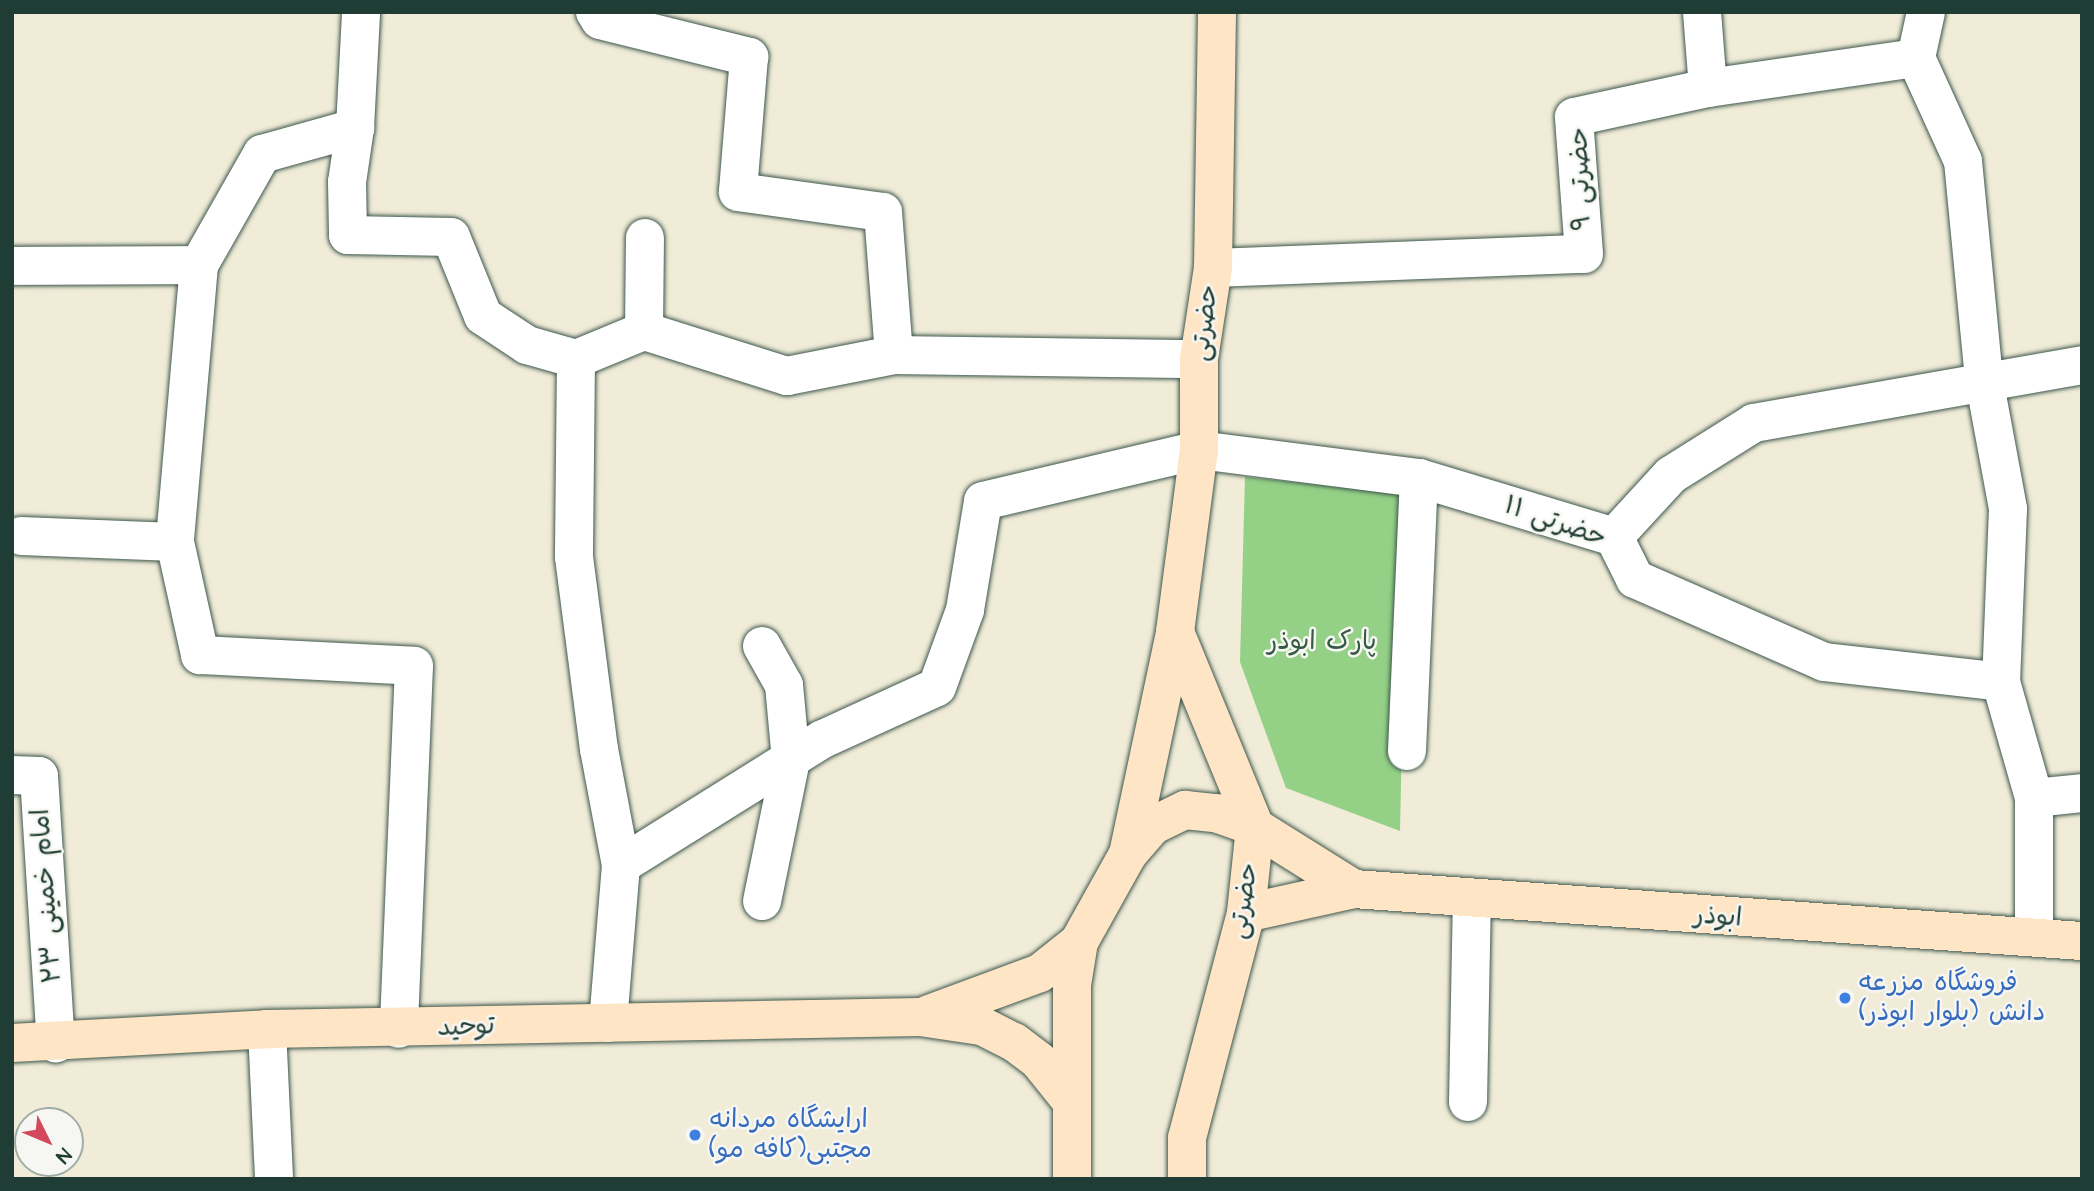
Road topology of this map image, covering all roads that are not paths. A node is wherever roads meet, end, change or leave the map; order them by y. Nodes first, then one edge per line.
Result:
1 (360, 12) edge
2 (595, 12) edge
3 (1217, 12) edge
4 (1702, 12) edge
5 (1926, 12) edge
6 (1916, 58) junction
7 (1708, 88) junction
8 (355, 128) junction
9 (645, 238) dead end
10 (199, 265) junction
11 (12, 266) edge
12 (1213, 268) junction
13 (643, 331) junction
14 (894, 355) junction
15 (576, 359) junction
16 (1199, 359) junction
17 (2082, 365) edge
18 (1984, 379) junction
19 (1199, 450) junction
20 (1419, 478) junction
21 (21, 536) dead end
22 (1614, 537) junction
23 (175, 542) junction
24 (1175, 632) junction
25 (762, 646) dead end
26 (2001, 682) junction
27 (1407, 751) dead end
28 (791, 760) junction
29 (12, 775) edge
30 (2082, 793) edge
31 (2034, 798) junction
32 (1255, 827) junction
33 (1128, 854) junction
34 (621, 866) junction
35 (1354, 889) junction
36 (762, 901) dead end
37 (1472, 901) junction
38 (1246, 912) junction
39 (2034, 937) junction
40 (2082, 941) edge
41 (1079, 942) junction
42 (920, 1017) junction
43 (608, 1023) junction
44 (267, 1029) junction
45 (399, 1029) junction
46 (12, 1043) edge
47 (56, 1043) junction
48 (1070, 1101) junction
49 (1468, 1102) dead end
50 (274, 1179) edge
51 (1072, 1179) edge
52 (1187, 1179) edge

1 - 8 street
2 - 14 street
3 - 12 main road, حضرتی
4 - 7 street
5 - 6 street
6 - 7 street, حضرتی ۹
6 - 18 street
7 - 12 street, حضرتی ۹
8 - 10 street
8 - 15 street
9 - 13 street
10 - 11 street
10 - 23 street
12 - 16 main road, حضرتی
13 - 14 street
13 - 15 street
14 - 16 street
15 - 34 street
16 - 19 main road, حضرتی
17 - 18 street
18 - 22 street
18 - 26 street
19 - 20 street, حضرتی ۱۱
19 - 24 main road, حضرتی
19 - 28 street
20 - 22 street, حضرتی ۱۱
20 - 27 street
21 - 23 street
22 - 26 street, حضرتی ۱۱
23 - 45 street
24 - 32 main road, حضرتی
24 - 33 main road, حضرتی
25 - 28 street
26 - 31 street
28 - 34 street
28 - 36 street
29 - 47 street, امام خمینی ۲۳
30 - 31 street
31 - 39 street
32 - 33 main road
32 - 35 main road
32 - 38 main road, حضرتی
33 - 41 main road, حضرتی
34 - 43 street
35 - 37 main road, ابوذر
35 - 38 main road
37 - 39 main road, ابوذر
37 - 49 street
38 - 52 main road, حضرتی
39 - 40 main road, ابوذر
41 - 42 main road, توحید
41 - 48 main road, حضرتی
42 - 43 main road, توحید
42 - 48 main road, توحید
43 - 45 main road, توحید
44 - 45 main road, توحید
44 - 47 main road, توحید
44 - 50 street
46 - 47 main road, توحید
48 - 51 main road, حضرتی

